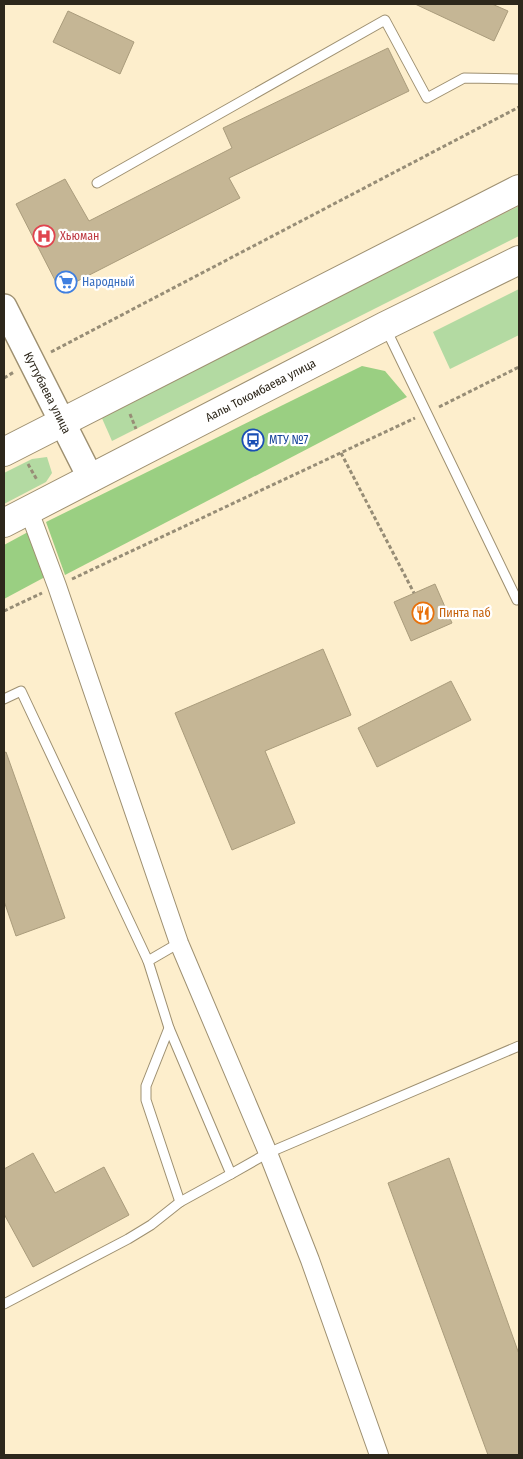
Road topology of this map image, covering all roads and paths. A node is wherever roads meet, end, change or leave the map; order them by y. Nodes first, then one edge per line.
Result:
1 (519, 80) edge
2 (519, 107) edge
3 (97, 182) dead end
4 (519, 190) edge
5 (519, 260) edge
6 (4, 307) edge
7 (385, 326) junction
8 (51, 353) dead end
9 (519, 367) edge
10 (129, 412) dead end
11 (427, 413) junction
12 (63, 422) junction
13 (137, 429) dead end
14 (341, 454) junction
15 (15, 457) edge
16 (91, 479) junction
17 (40, 485) dead end
18 (29, 510) junction
19 (4, 523) edge
20 (57, 586) junction
21 (414, 593) dead end
22 (519, 599) edge
23 (4, 611) edge
24 (4, 699) edge
25 (180, 943) junction
26 (148, 961) junction
27 (169, 1028) junction
28 (519, 1046) edge
29 (268, 1153) junction
30 (231, 1174) junction
31 (180, 1202) junction
32 (4, 1304) edge
33 (379, 1455) edge

1 - 3 lane
2 - 8 path
4 - 12 main road
5 - 7 main road, Аалы Токомбаева улица
6 - 12 main road, Куттубаева улица
7 - 11 lane
7 - 16 main road, Аалы Токомбаева улица
9 - 11 path
10 - 13 path
11 - 14 path
11 - 22 lane
12 - 15 main road
12 - 16 main road, Куттубаева улица
14 - 20 path
14 - 21 path
15 - 17 path
16 - 18 main road, Аалы Токомбаева улица
18 - 19 main road, Аалы Токомбаева улица
18 - 20 street
20 - 23 path
20 - 25 street
24 - 26 lane
25 - 26 lane
25 - 29 street
26 - 27 lane
27 - 30 lane
27 - 31 lane
28 - 29 lane
29 - 30 lane
29 - 33 street
30 - 31 lane
31 - 32 lane

